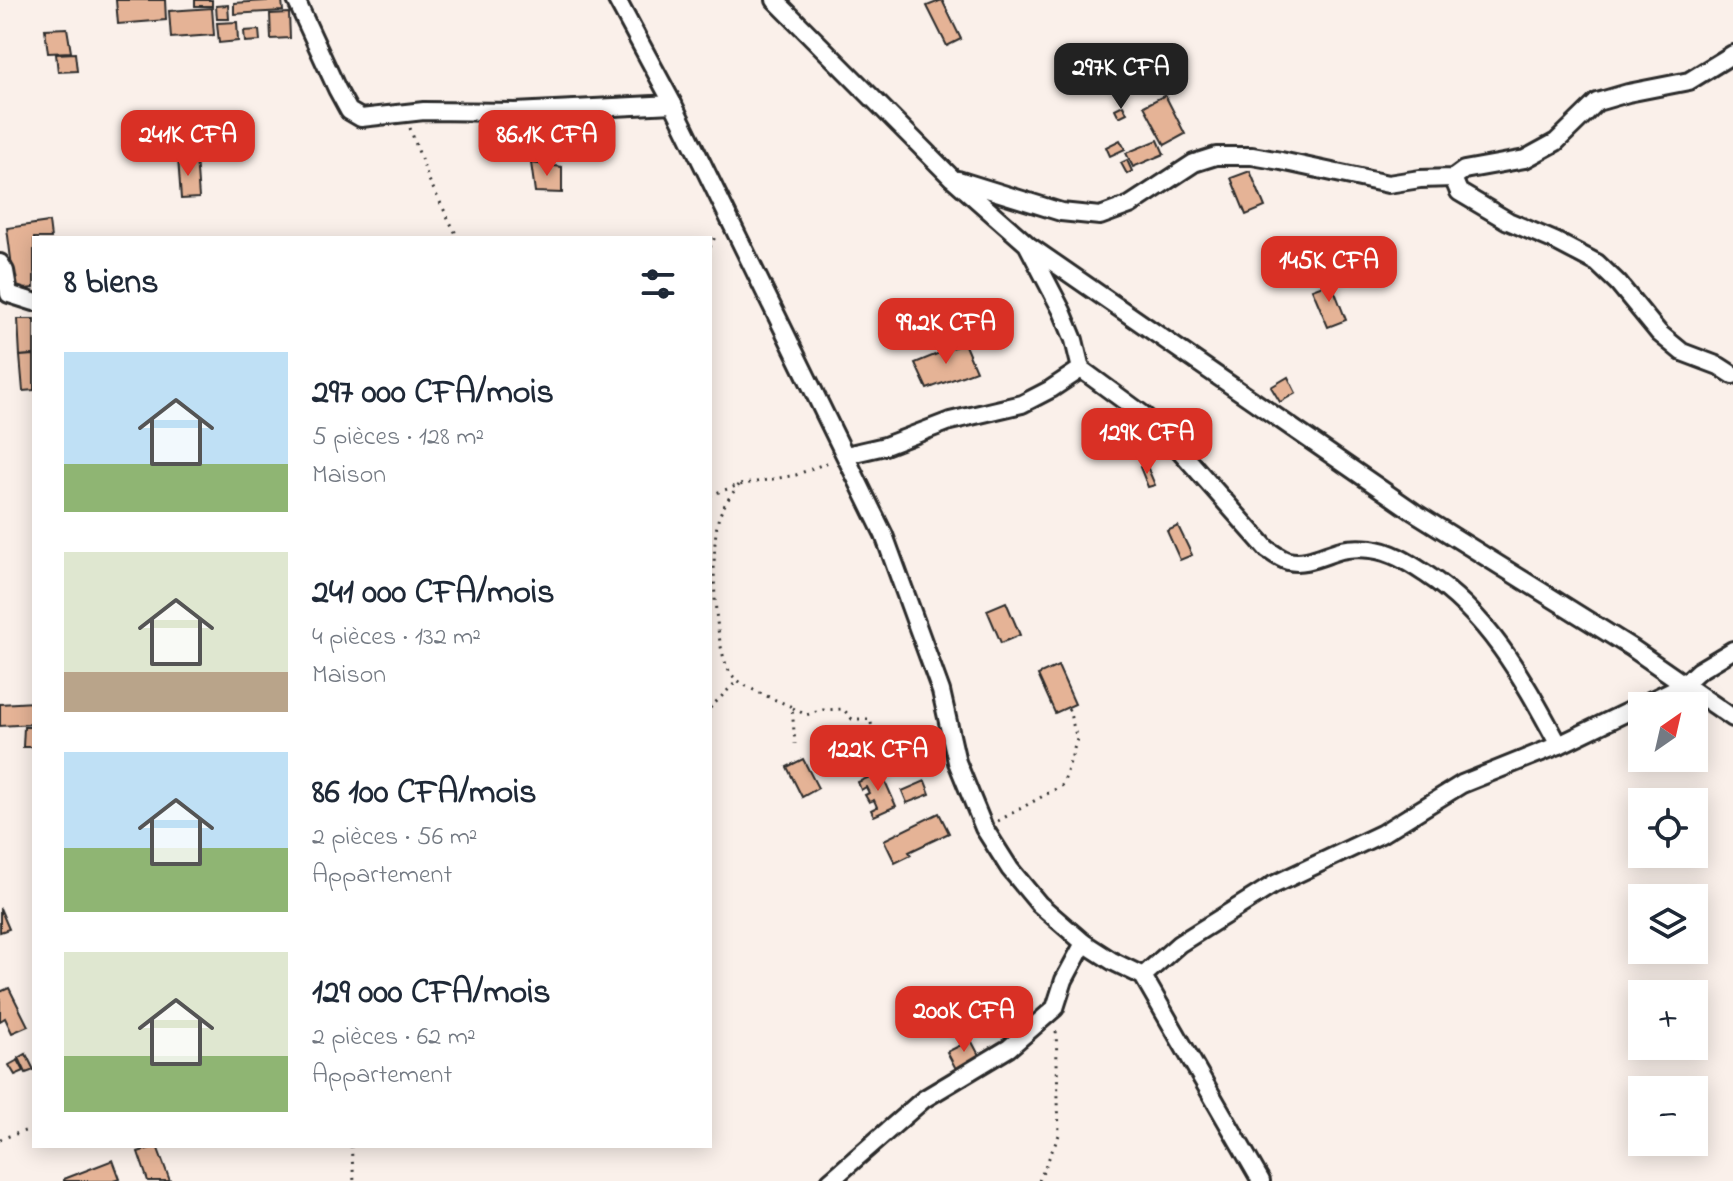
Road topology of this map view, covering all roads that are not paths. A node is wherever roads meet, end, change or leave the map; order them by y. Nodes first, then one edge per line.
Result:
1 (296, 0) edge
2 (617, 0) edge
3 (775, 0) edge
4 (1733, 54) edge
5 (673, 104) junction
6 (952, 178) junction
7 (1453, 178) junction
8 (1027, 244) junction
9 (0, 263) edge
10 (32, 301) edge
11 (1081, 369) junction
12 (1733, 375) edge
13 (846, 455) junction
14 (1733, 650) edge
15 (1683, 685) junction
16 (1733, 718) edge
17 (1559, 745) junction
18 (1084, 943) junction
19 (1143, 976) junction
20 (830, 1181) edge
21 (1261, 1181) edge

1 - 5 street
2 - 5 street
3 - 6 street
4 - 7 street
5 - 13 street
6 - 7 street
6 - 8 street
7 - 12 street
8 - 11 street
8 - 15 street
9 - 10 street
11 - 13 street
11 - 17 street
13 - 18 street
14 - 15 street
15 - 16 street
15 - 17 street
17 - 19 street
18 - 19 street
18 - 20 street
19 - 21 street

